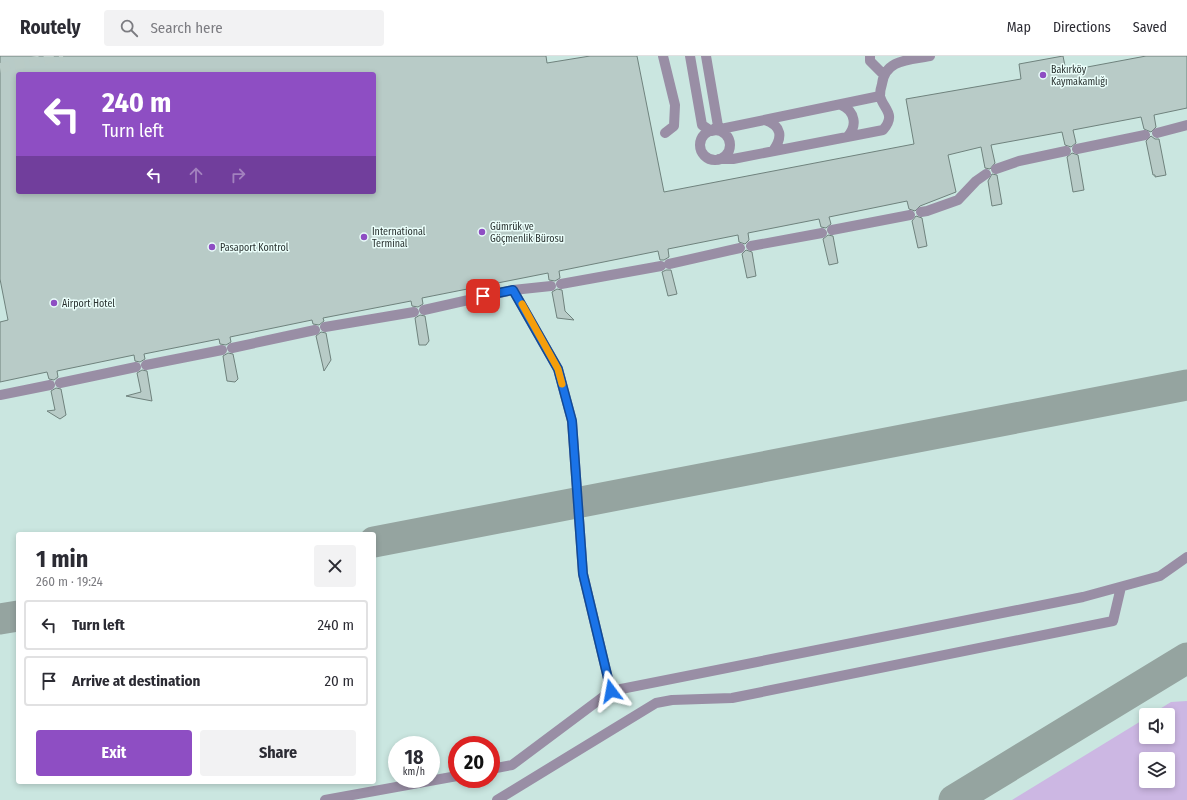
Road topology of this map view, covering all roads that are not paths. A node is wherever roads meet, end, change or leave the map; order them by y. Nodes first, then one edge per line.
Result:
1 (663, 56) edge
2 (690, 56) edge
3 (706, 56) edge
4 (870, 56) edge
5 (930, 56) edge
6 (899, 59) edge
7 (883, 74) junction
8 (880, 96) junction
9 (841, 105) junction
10 (765, 120) junction
11 (1187, 125) edge
12 (711, 131) junction
13 (1157, 132) dead end
14 (665, 133) dead end
15 (1145, 135) dead end
16 (846, 137) junction
17 (1077, 149) dead end
18 (773, 151) junction
19 (1066, 151) dead end
20 (719, 160) junction
21 (996, 169) dead end
22 (986, 174) dead end
23 (921, 212) dead end
24 (910, 214) dead end
25 (832, 230) dead end
26 (822, 233) dead end
27 (751, 246) dead end
28 (740, 248) dead end
29 (513, 290) junction
30 (424, 310) dead end
31 (414, 312) dead end
32 (325, 327) dead end
33 (315, 330) dead end
34 (232, 348) dead end
35 (222, 350) dead end
36 (0, 395) edge
37 (1187, 557) edge
38 (1121, 587) junction
39 (611, 691) junction
40 (500, 767) edge
41 (448, 778) edge
42 (325, 800) edge
43 (497, 800) edge

1 - 14 lane
2 - 12 lane
3 - 12 lane
4 - 7 lane
5 - 6 lane
6 - 7 lane
7 - 8 lane
8 - 9 lane
8 - 16 lane
9 - 10 lane
9 - 16 lane
10 - 12 lane
10 - 18 lane
11 - 13 lane
12 - 20 lane
12 - 20 lane
15 - 17 lane
16 - 18 lane
18 - 20 lane
19 - 21 lane
22 - 23 lane
24 - 25 lane
26 - 27 lane
28 - 29 lane
29 - 30 lane
29 - 39 lane
31 - 32 lane
33 - 34 lane
35 - 36 lane
37 - 38 lane
38 - 39 lane
38 - 43 lane
39 - 40 lane
41 - 42 lane

